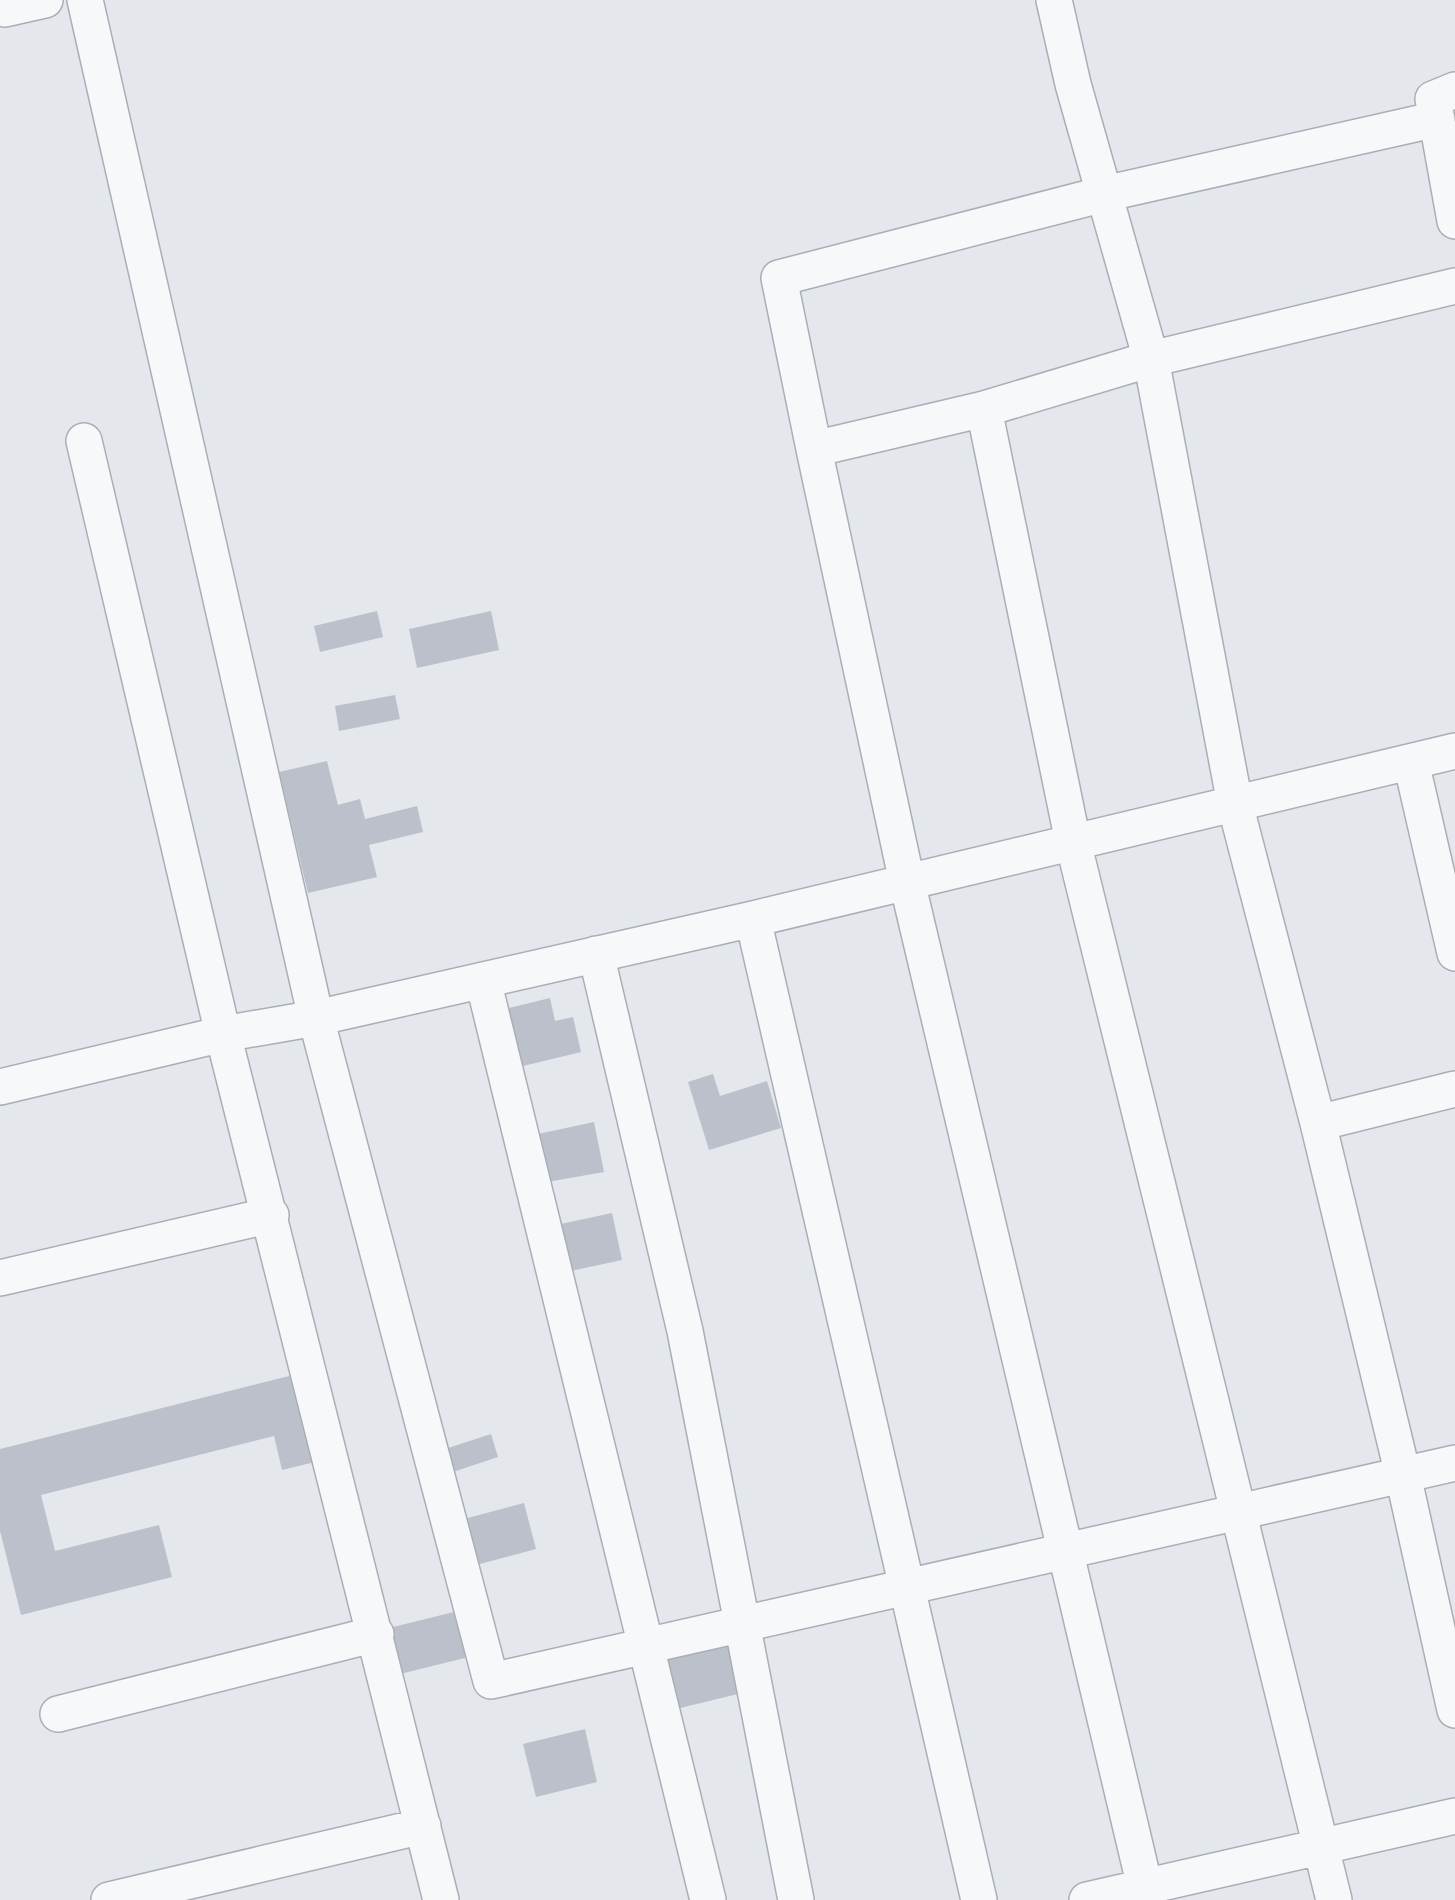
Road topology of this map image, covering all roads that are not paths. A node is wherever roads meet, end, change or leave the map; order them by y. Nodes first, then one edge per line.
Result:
1 (45, 0) edge
2 (85, 0) edge
3 (1054, 0) edge
4 (5, 9) dead end
5 (1455, 90) edge
6 (1437, 119) junction
7 (1104, 194) junction
8 (1455, 221) edge
9 (1455, 286) edge
10 (1151, 359) junction
11 (984, 409) junction
12 (84, 441) dead end
13 (814, 449) junction
14 (1455, 751) edge
15 (1411, 762) junction
16 (1235, 804) junction
17 (1073, 842) junction
18 (907, 882) junction
19 (753, 919) junction
20 (1455, 953) edge
21 (596, 954) junction
22 (482, 980) junction
23 (316, 1018) junction
24 (223, 1034) junction
25 (0, 1087) edge
26 (1455, 1089) edge
27 (1318, 1123) junction
28 (271, 1215) junction
29 (0, 1278) edge
30 (1455, 1463) edge
31 (1403, 1475) junction
32 (1238, 1510) junction
33 (1066, 1550) junction
34 (906, 1586) junction
35 (742, 1624) junction
36 (376, 1634) junction
37 (646, 1646) junction
38 (1455, 1710) edge
39 (58, 1714) dead end
40 (1455, 1816) edge
41 (423, 1826) junction
42 (1321, 1846) junction
43 (1147, 1892) edge
44 (109, 1900) edge
45 (441, 1900) edge
46 (708, 1900) edge
47 (796, 1900) edge
48 (979, 1900) edge
49 (1087, 1900) edge
50 (1334, 1900) edge

1 - 4 street
2 - 23 street
3 - 7 street
5 - 6 street
6 - 7 street
6 - 8 street
7 - 10 street
7 - 13 street
9 - 10 street
10 - 11 street
10 - 16 street
11 - 13 street
11 - 17 street
12 - 24 street
13 - 18 street
14 - 15 street
15 - 16 street
15 - 20 street
16 - 17 street
16 - 27 street
17 - 18 street
17 - 32 street
18 - 19 street
18 - 33 street
19 - 21 street
19 - 34 street
21 - 22 street
21 - 35 street
22 - 23 street
22 - 37 street
23 - 24 street
23 - 37 street
24 - 25 street
24 - 28 street
26 - 27 street
27 - 31 street
28 - 29 street
28 - 36 street
30 - 31 street
31 - 32 street
31 - 38 street
32 - 33 street
32 - 42 street
33 - 34 street
33 - 43 street
34 - 35 street
34 - 48 street
35 - 37 street
35 - 47 street
36 - 39 street
36 - 41 street
37 - 46 street
40 - 42 street
41 - 44 street
41 - 45 street
42 - 43 street
42 - 50 street
43 - 49 street

